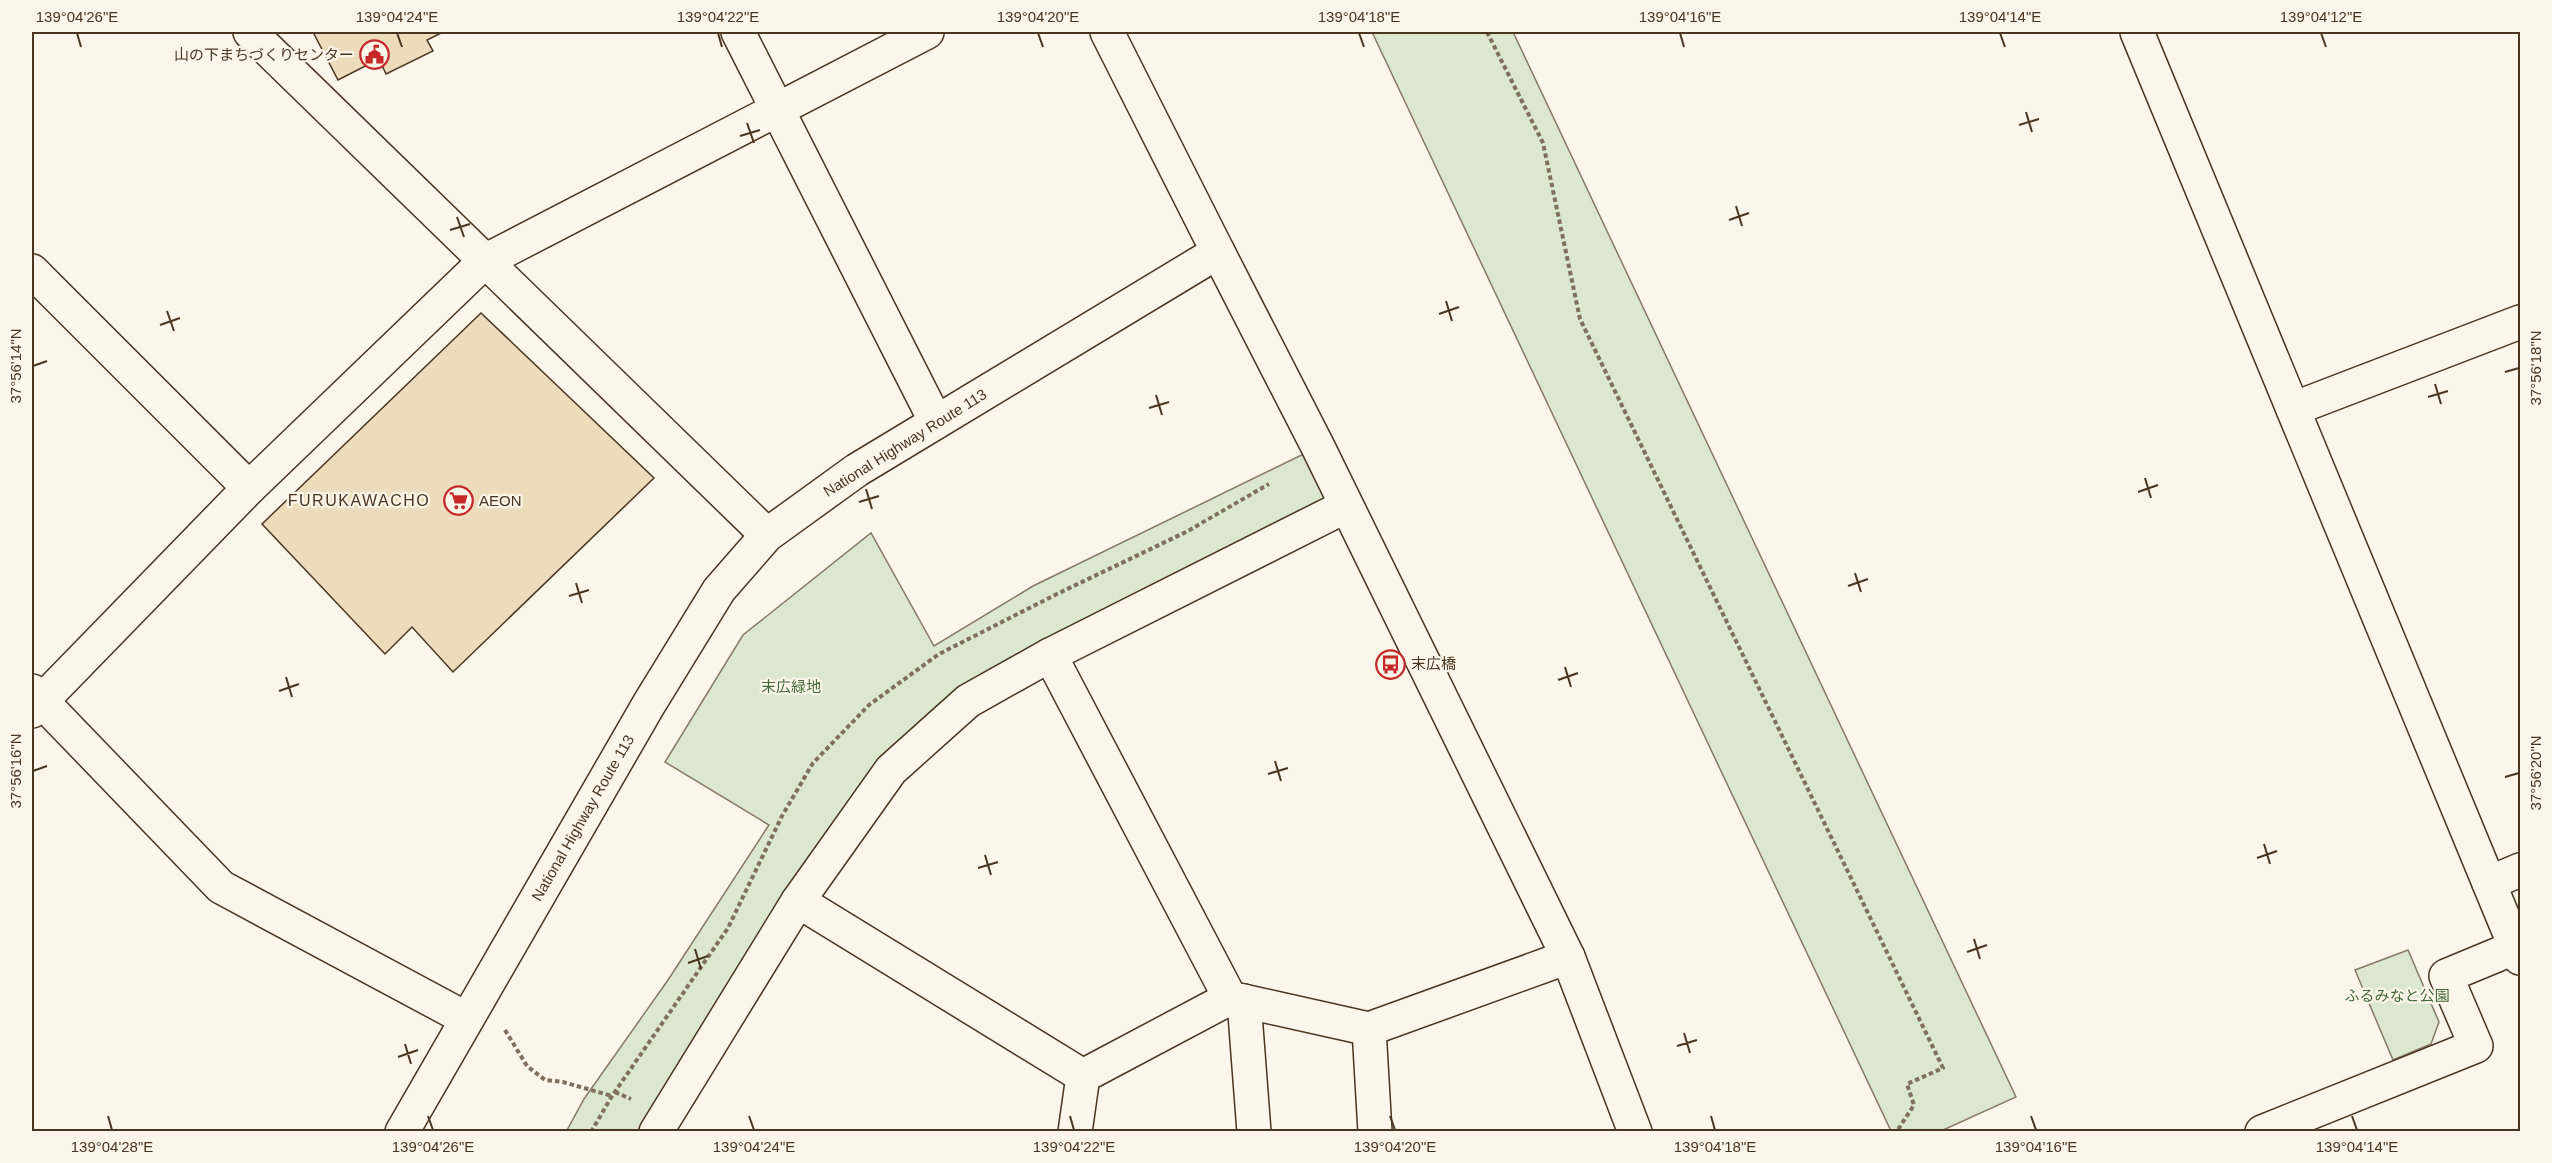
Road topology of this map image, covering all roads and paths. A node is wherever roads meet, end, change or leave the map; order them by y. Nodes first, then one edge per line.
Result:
1 (250, 32) edge
2 (738, 32) edge
3 (927, 32) edge
4 (1107, 32) edge
5 (1487, 32) edge
6 (2137, 32) edge
7 (777, 110) junction
8 (1218, 252) junction
9 (485, 261) junction
10 (32, 271) edge
11 (2520, 322) edge
12 (2293, 409) junction
13 (936, 422) junction
14 (249, 488) junction
15 (1346, 506) junction
16 (767, 535) junction
17 (1050, 655) junction
18 (35, 701) edge
19 (2520, 870) edge
20 (2489, 883) junction
21 (798, 901) junction
22 (2518, 952) edge
23 (1568, 957) junction
24 (1237, 1000) junction
25 (482, 1022) junction
26 (1369, 1029) junction
27 (1083, 1076) junction
28 (612, 1096) dead end
29 (402, 1131) edge
30 (656, 1131) edge
31 (1075, 1131) edge
32 (1254, 1131) edge
33 (1375, 1131) edge
34 (1635, 1131) edge
35 (1900, 1131) edge
36 (2262, 1131) edge

1 - 9 main road
2 - 7 main road
3 - 7 main road
4 - 8 main road
5 - 35 path
6 - 12 main road
7 - 9 main road
7 - 13 main road
8 - 13 main road, National Highway Route 113
8 - 15 main road
9 - 14 main road
9 - 16 main road
10 - 14 main road
11 - 12 main road
12 - 20 main road
13 - 16 main road, National Highway Route 113
14 - 18 main road
15 - 17 main road
15 - 23 main road
16 - 25 main road, National Highway Route 113
17 - 21 main road
17 - 24 main road
18 - 25 main road
19 - 20 main road
20 - 22 main road
21 - 27 main road
21 - 30 main road
22 - 36 main road
23 - 26 main road
23 - 34 main road
24 - 26 main road
24 - 27 main road
24 - 32 main road
25 - 28 path
25 - 29 main road, National Highway Route 113
26 - 33 main road
27 - 31 main road

